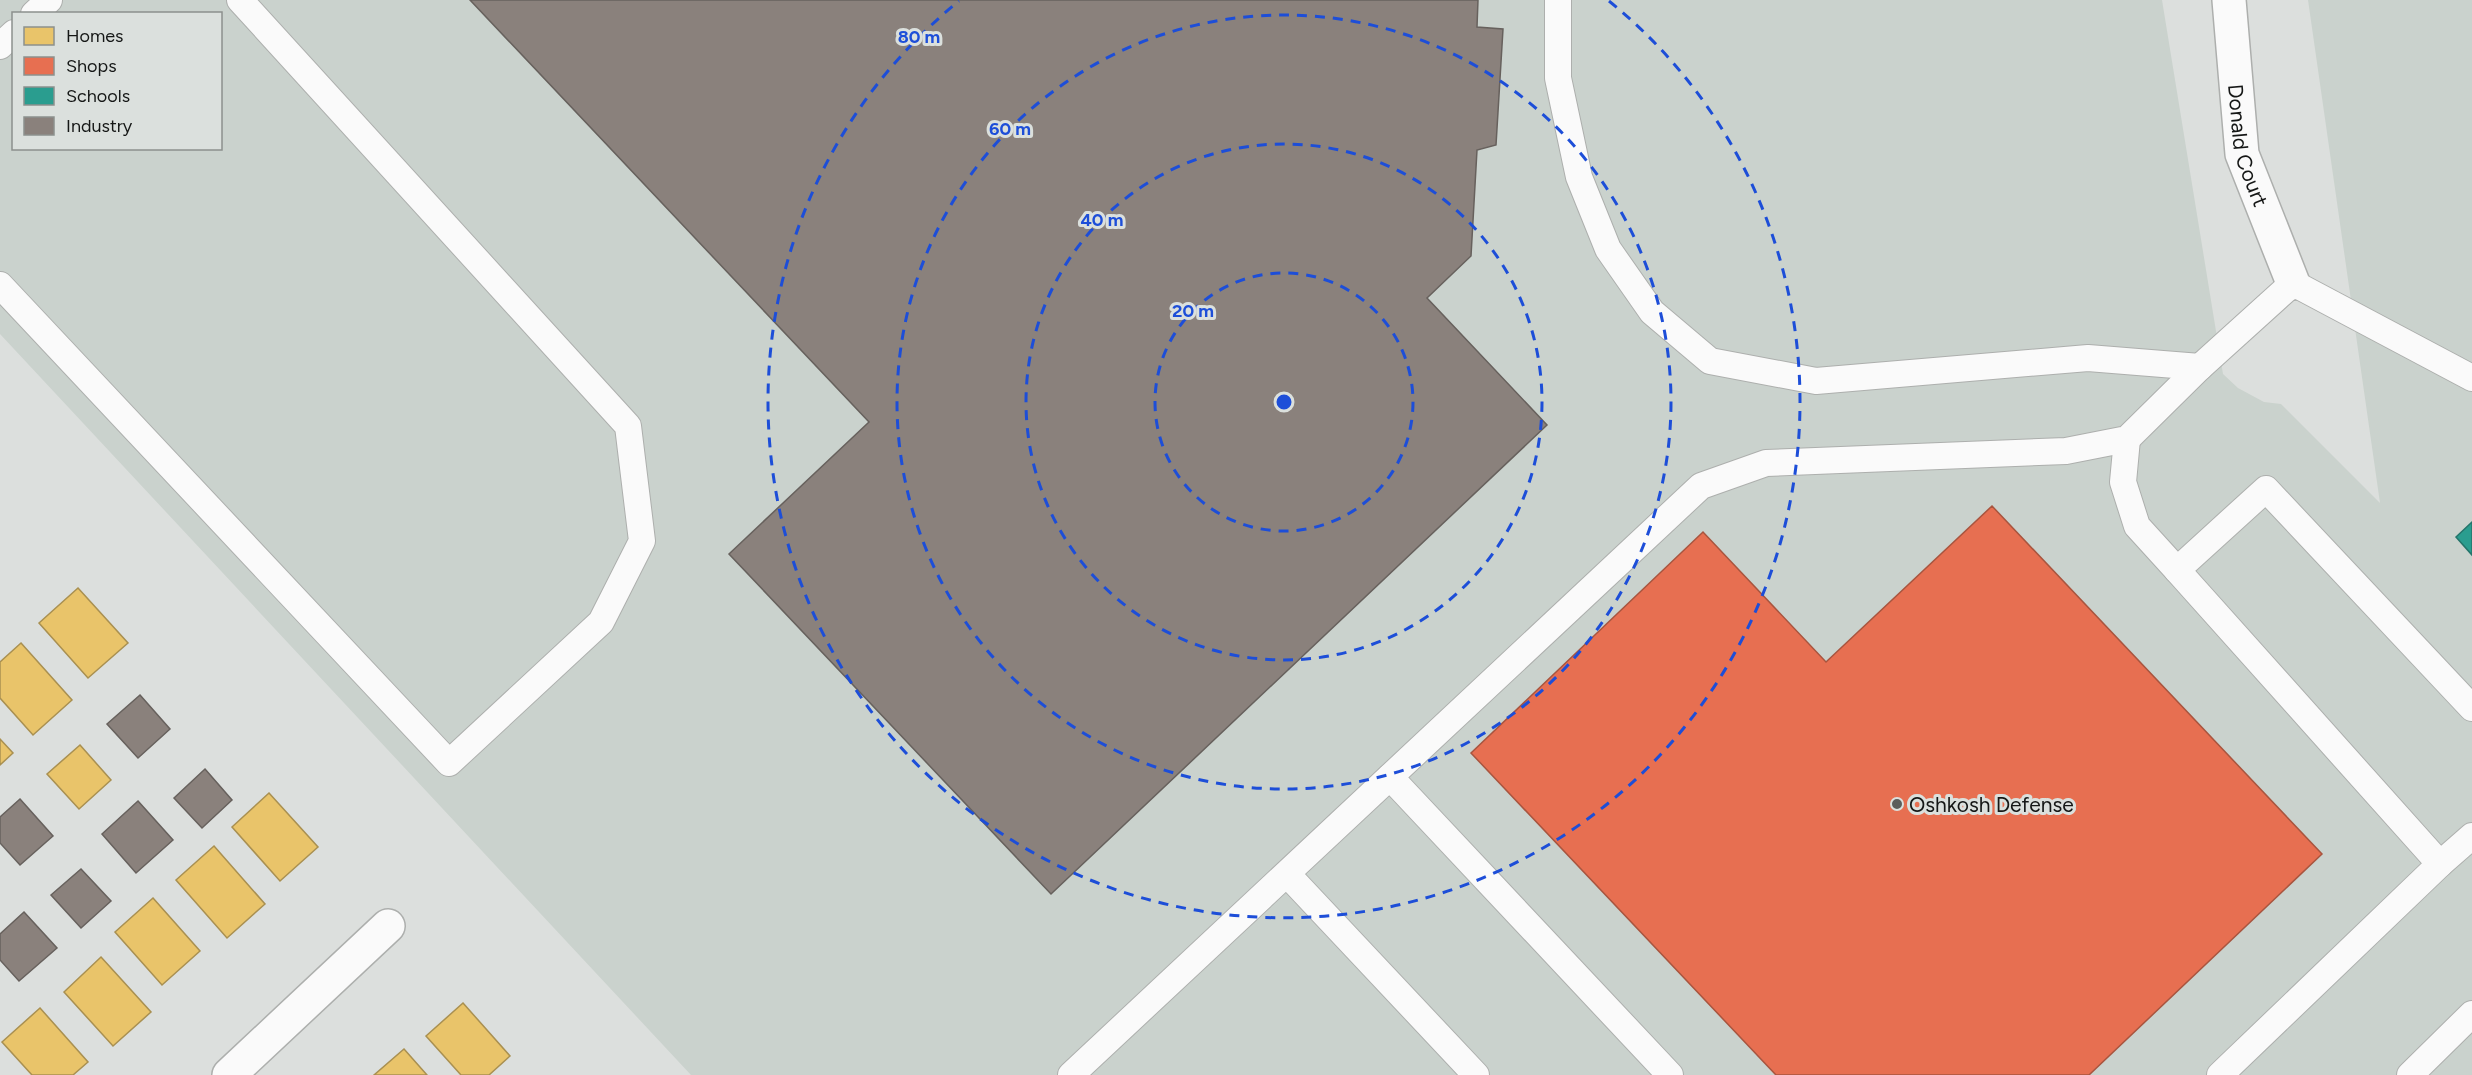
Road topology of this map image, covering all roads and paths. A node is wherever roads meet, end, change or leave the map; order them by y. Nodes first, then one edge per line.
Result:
1 (49, 0) edge
2 (240, 0) edge
3 (1558, 0) edge
4 (2229, 0) edge
5 (36, 12) edge
6 (12, 35) edge
7 (0, 46) edge
8 (2293, 283) junction
9 (0, 285) edge
10 (2200, 367) junction
11 (2472, 378) edge
12 (2127, 439) junction
13 (2177, 570) junction
14 (2472, 708) edge
15 (1390, 777) junction
16 (2472, 836) edge
17 (2440, 864) junction
18 (1287, 874) junction
19 (388, 926) dead end
20 (2472, 1014) edge
21 (229, 1075) edge
22 (1071, 1075) edge
23 (1476, 1075) edge
24 (1670, 1075) edge
25 (2220, 1075) edge
26 (2409, 1075) edge

1 - 5 lane
2 - 9 lane
3 - 10 lane
4 - 8 street, Donald Court
6 - 7 lane
8 - 10 lane
8 - 11 lane
10 - 12 lane
12 - 13 lane
12 - 15 lane
13 - 14 lane
13 - 17 lane
15 - 18 lane
15 - 24 lane
16 - 17 lane
17 - 25 lane
18 - 22 lane
18 - 23 lane
19 - 21 street
20 - 26 lane

